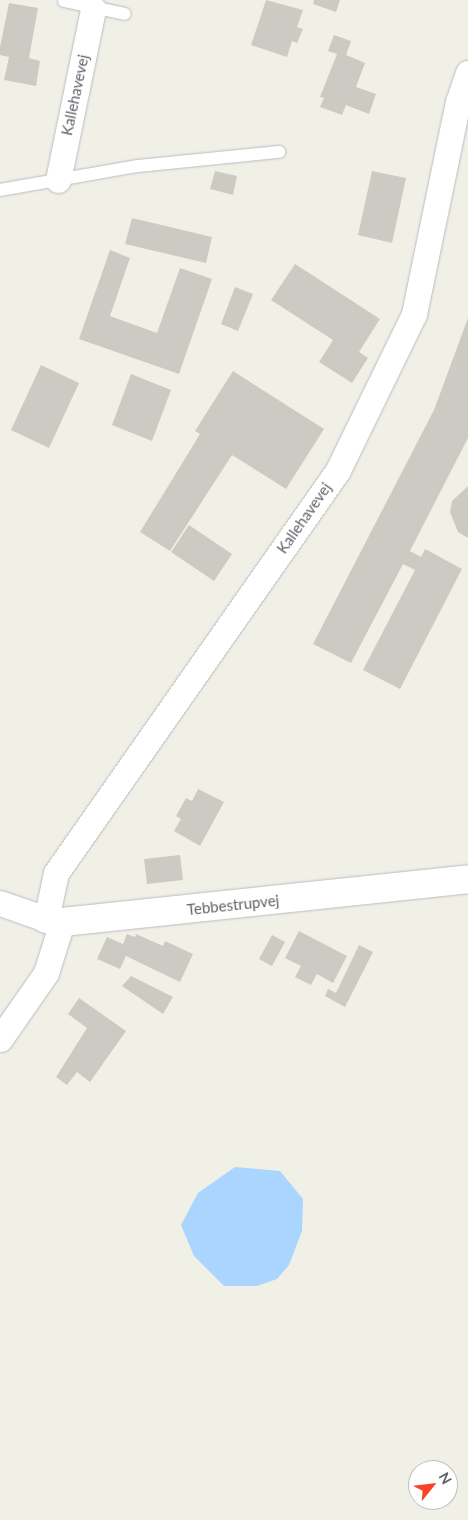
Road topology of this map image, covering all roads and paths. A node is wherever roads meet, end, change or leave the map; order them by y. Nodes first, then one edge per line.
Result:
1 (64, 1) edge
2 (93, 9) junction
3 (125, 14) dead end
4 (468, 73) edge
5 (461, 129) edge
6 (278, 152) dead end
7 (58, 180) junction
8 (0, 190) edge
9 (468, 879) edge
10 (0, 903) edge
11 (54, 921) junction
12 (0, 1038) edge

1 - 2 lane
2 - 3 lane
2 - 7 street, Kallehavevej
4 - 5 street, Kallehavevej
5 - 11 street, Kallehavevej
6 - 7 lane
7 - 8 lane
9 - 11 street, Tebbestrupvej
10 - 11 street, Tebbestrupvej
11 - 12 street, Kallehavevej

